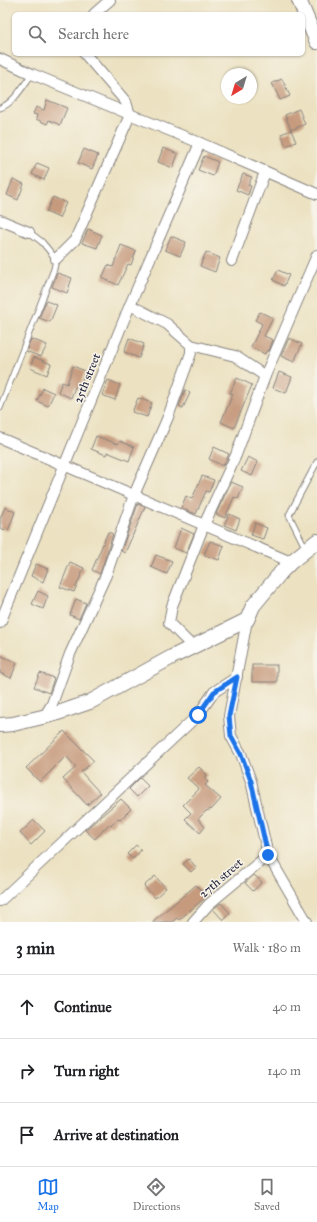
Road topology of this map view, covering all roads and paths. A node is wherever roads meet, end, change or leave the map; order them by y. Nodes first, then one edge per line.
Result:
1 (110, 0) edge
2 (298, 0) edge
3 (96, 12) edge
4 (303, 12) edge
5 (305, 15) edge
6 (317, 42) edge
7 (88, 56) edge
8 (0, 59) edge
9 (32, 74) junction
10 (0, 108) edge
11 (130, 115) junction
12 (200, 143) junction
13 (265, 172) junction
14 (317, 194) edge
15 (0, 220) edge
16 (29, 232) joint
17 (317, 255) edge
18 (56, 259) junction
19 (232, 261) dead end
20 (130, 305) junction
21 (191, 346) junction
22 (265, 376) junction
23 (0, 408) edge
24 (0, 438) edge
25 (317, 462) edge
26 (66, 466) junction
27 (134, 495) junction
28 (204, 525) junction
29 (312, 546) edge
30 (291, 562) junction
31 (247, 620) junction
32 (0, 623) edge
33 (193, 647) junction
34 (237, 677) junction
35 (44, 717) junction
36 (0, 725) edge
37 (268, 855) junction
38 (0, 901) edge
39 (193, 922) edge
40 (307, 922) edge

1 - 3 street
2 - 4 street
5 - 6 street
7 - 11 street
8 - 9 street
9 - 10 lane
9 - 11 street
11 - 12 street
11 - 18 street
12 - 13 street
12 - 20 street, 25th street
13 - 14 street
13 - 19 street
15 - 16 street
16 - 18 lane
17 - 22 street
18 - 23 lane
20 - 21 street
20 - 26 street, 25th street
21 - 22 street
21 - 27 street
22 - 28 street
24 - 26 street
25 - 29 lane
26 - 27 street
26 - 32 street, 25th street
27 - 28 street
27 - 35 street
28 - 30 street
28 - 33 street
29 - 30 street
30 - 31 street
31 - 33 street
31 - 34 street
33 - 35 street
34 - 37 street
34 - 38 street
35 - 36 street
37 - 39 street, 27th street
37 - 40 street

